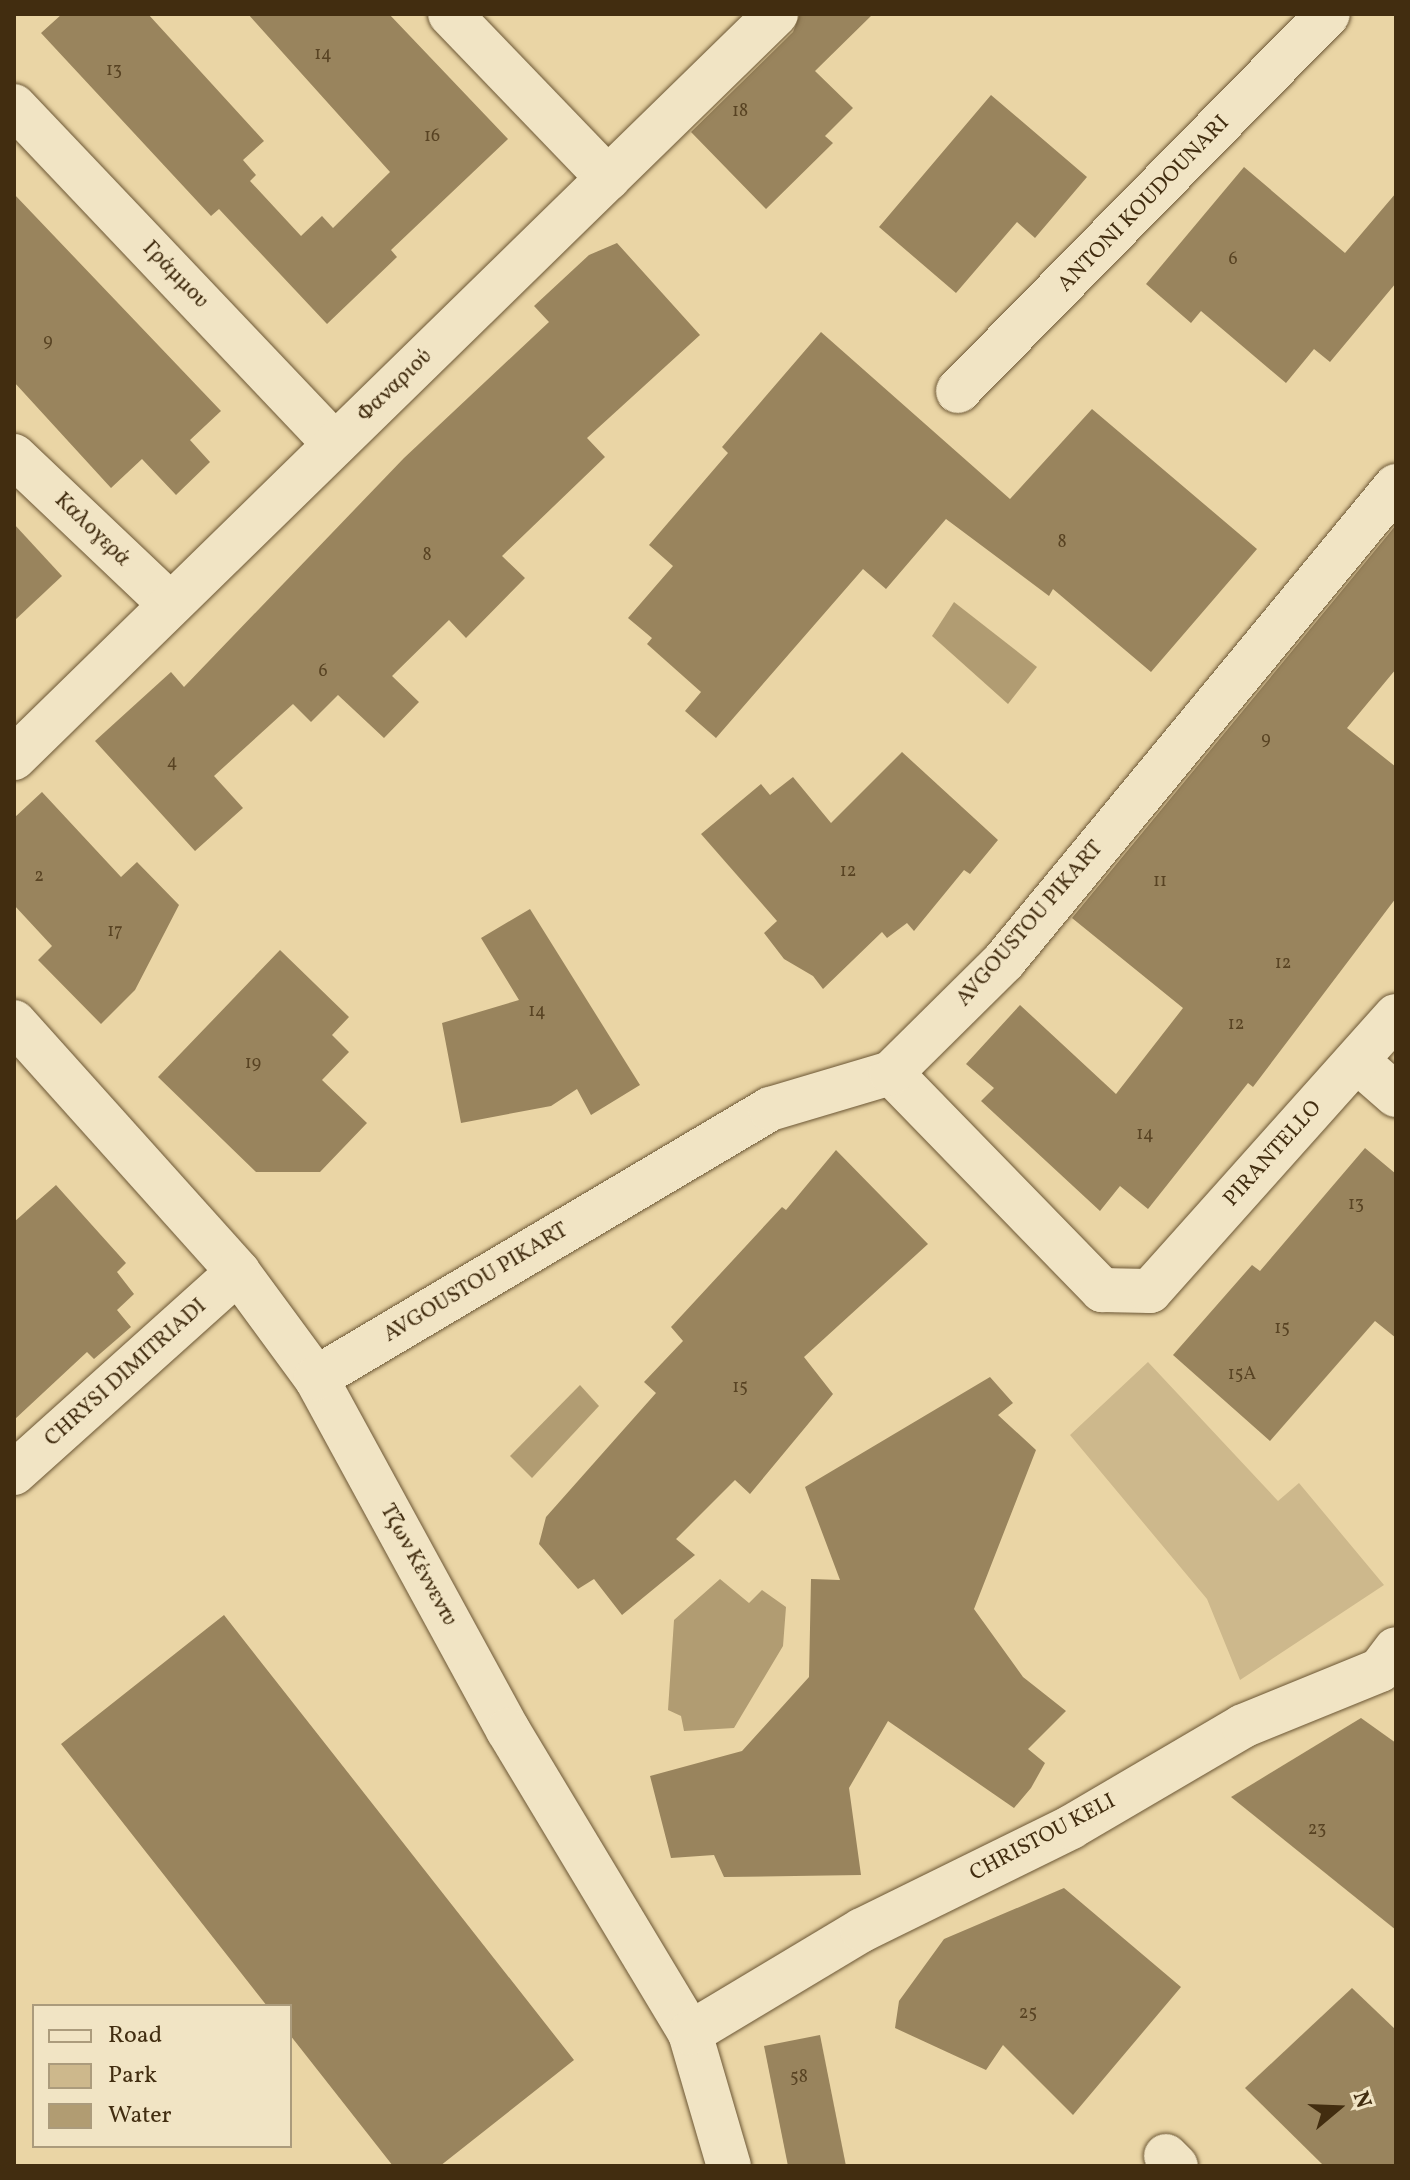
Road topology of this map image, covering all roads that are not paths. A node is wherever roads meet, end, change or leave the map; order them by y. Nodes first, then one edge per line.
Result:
1 (450, 14) edge
2 (776, 14) edge
3 (1328, 14) edge
4 (14, 106) edge
5 (608, 178) junction
6 (958, 391) dead end
7 (335, 444) junction
8 (14, 456) edge
9 (1396, 486) edge
10 (170, 604) junction
11 (14, 758) edge
12 (1396, 1016) edge
13 (14, 1022) edge
14 (1357, 1061) junction
15 (891, 1073) junction
16 (1396, 1095) edge
17 (238, 1272) junction
18 (316, 1378) junction
19 (14, 1473) edge
20 (1391, 1668) edge
21 (690, 2033) junction
22 (729, 2166) edge

1 - 5 street
2 - 5 street, Φαναριού
3 - 6 street, ANTONI KOUDOUNARI
4 - 7 street, Γράμμου
5 - 7 street, Φαναριού
7 - 10 street, Φαναριού
8 - 10 street, Καλογερά
9 - 15 street, AVGOUSTOU PIKART
10 - 11 street, Φαναριού
12 - 14 street, PIRANTELLO
13 - 17 street, Τζων Κέννεντυ
14 - 15 street, PIRANTELLO
14 - 16 street
15 - 18 street, AVGOUSTOU PIKART
17 - 18 street, Τζων Κέννεντυ
17 - 19 street, CHRYSI DIMITRIADI
18 - 21 street, Τζων Κέννεντυ
20 - 21 street, CHRISTOU KELI
21 - 22 street, Τζων Κέννεντυ

